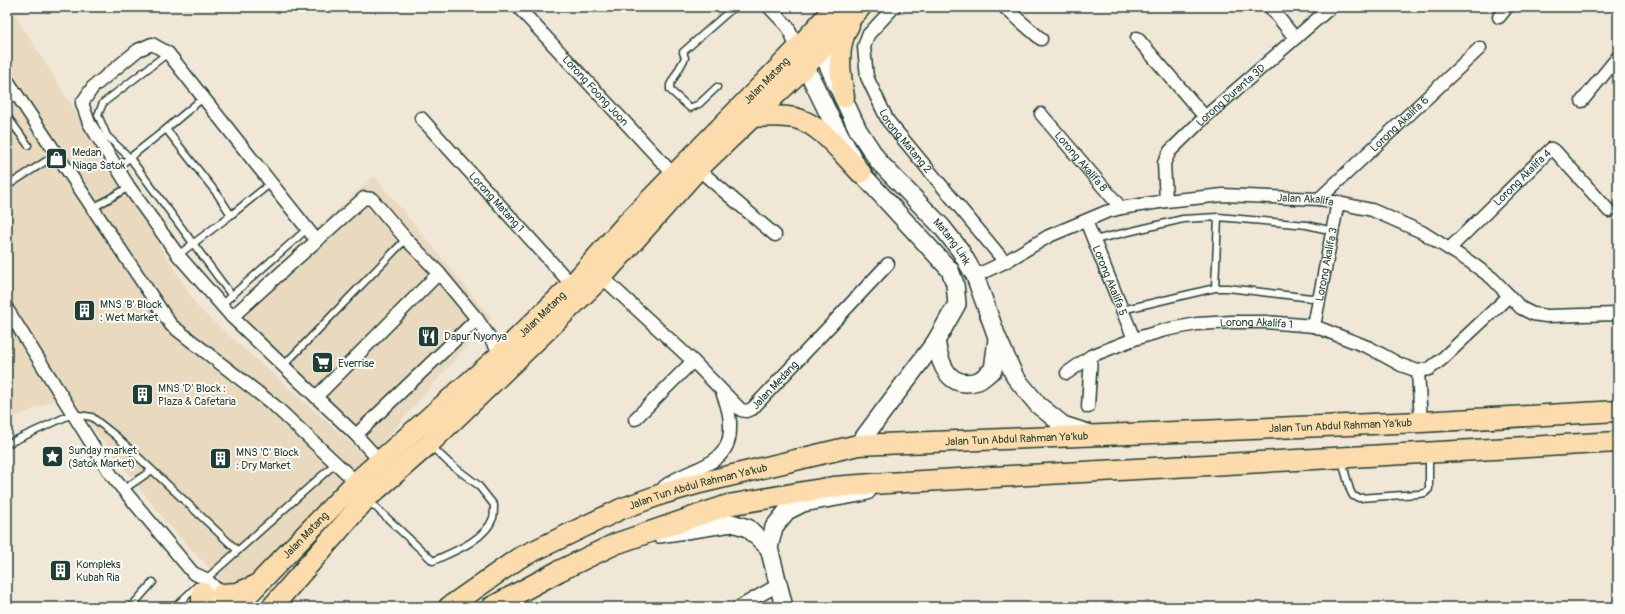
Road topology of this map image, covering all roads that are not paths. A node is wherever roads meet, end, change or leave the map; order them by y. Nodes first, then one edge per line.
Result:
1 (518, 7) edge
2 (734, 7) edge
3 (769, 7) edge
4 (835, 7) edge
5 (1004, 7) edge
6 (1270, 7) edge
7 (1331, 7) edge
8 (1507, 7) edge
9 (894, 8) edge
10 (859, 9) edge
11 (1499, 18) dead end
12 (788, 27) junction
13 (1137, 38) dead end
14 (1295, 38) junction
15 (1041, 40) dead end
16 (816, 42) junction
17 (1480, 48) dead end
18 (168, 53) junction
19 (1618, 57) edge
20 (802, 58) junction
21 (7, 80) edge
22 (717, 87) dead end
23 (844, 97) junction
24 (203, 98) junction
25 (1582, 101) dead end
26 (1041, 114) dead end
27 (7, 116) edge
28 (752, 117) junction
29 (1205, 117) junction
30 (421, 118) dead end
31 (166, 129) junction
32 (28, 145) dead end
33 (57, 154) junction
34 (130, 158) junction
35 (118, 167) junction
36 (698, 169) junction
37 (861, 173) junction
38 (674, 175) junction
39 (271, 183) junction
40 (7, 186) edge
41 (129, 187) junction
42 (1319, 199) junction
43 (1166, 201) junction
44 (1338, 202) junction
45 (93, 208) junction
46 (1121, 208) junction
47 (1609, 211) dead end
48 (231, 215) junction
49 (1218, 217) junction
50 (1086, 221) junction
51 (307, 229) junction
52 (1334, 231) junction
53 (775, 235) dead end
54 (406, 239) junction
55 (1094, 240) junction
56 (316, 241) junction
57 (194, 243) junction
58 (1450, 248) junction
59 (178, 255) junction
60 (1005, 262) junction
61 (888, 264) dead end
62 (439, 273) junction
63 (975, 276) junction
64 (602, 277) junction
65 (572, 285) junction
66 (1214, 288) junction
67 (232, 296) junction
68 (1509, 296) junction
69 (1320, 299) junction
70 (221, 305) junction
71 (7, 309) edge
72 (1122, 310) junction
73 (1618, 314) edge
74 (232, 318) junction
75 (477, 319) junction
76 (1314, 326) junction
77 (998, 337) junction
78 (1134, 339) junction
79 (936, 341) junction
80 (500, 354) junction
81 (1091, 356) junction
82 (692, 361) junction
83 (283, 366) junction
84 (1418, 371) junction
85 (1067, 373) dead end
86 (719, 386) junction
87 (316, 397) junction
88 (1088, 406) dead end
89 (1618, 411) edge
90 (72, 414) junction
91 (635, 419) dead end
92 (1421, 422) junction
93 (356, 435) junction
94 (1096, 436) junction
95 (1618, 442) edge
96 (7, 444) edge
97 (429, 444) junction
98 (858, 445) junction
99 (1429, 452) junction
100 (1342, 458) junction
101 (379, 460) junction
102 (336, 463) junction
103 (152, 470) junction
104 (356, 482) junction
105 (887, 483) junction
106 (123, 490) junction
107 (662, 494) junction
108 (366, 499) junction
109 (641, 534) junction
110 (769, 548) junction
111 (238, 551) junction
112 (153, 582) dead end
113 (778, 585) junction
114 (202, 591) edge
115 (227, 604) edge
116 (177, 605) edge
117 (746, 605) edge
118 (131, 607) edge
119 (272, 607) edge
120 (449, 607) edge
121 (492, 607) edge
122 (784, 607) edge

1 - 38 street, Lorong Foong Joon
2 - 22 lane
3 - 12 street
4 - 16 main road, Jalan Matang
5 - 15 street
6 - 14 street
7 - 14 street, Lorong Duranta 3D
8 - 11 street
9 - 60 street, Lorong Matang 2
10 - 16 main road, Jalan Matang
10 - 23 main road
12 - 16 street
12 - 20 street
13 - 29 street
14 - 29 street, Lorong Duranta 3D
16 - 20 main road, Jalan Matang
16 - 23 street, Matang Link
17 - 42 street, Lorong Akalifa 6
18 - 24 street
18 - 34 lane
18 - 35 street
19 - 25 street
20 - 28 main road, Jalan Matang
20 - 37 street, Matang Link
20 - 38 main road, Jalan Matang
21 - 33 street
23 - 63 street, Matang Link
24 - 31 lane
24 - 39 street
26 - 46 street, Lorong Akalifa 8
27 - 32 lane
28 - 36 main road, Jalan Matang
28 - 37 main road
29 - 43 street, Lorong Duranta 3D
30 - 65 street, Lorong Matang 1
31 - 34 lane
31 - 48 lane
33 - 40 lane
33 - 45 street
34 - 35 lane
34 - 57 lane
35 - 41 street
36 - 53 street
36 - 64 main road, Jalan Matang
37 - 79 street, Matang Link
38 - 65 main road, Jalan Matang
39 - 48 lane
39 - 51 street
41 - 45 lane
41 - 59 street
42 - 43 street, Jalan Akalifa
42 - 44 street, Jalan Akalifa
43 - 46 street, Jalan Akalifa
44 - 52 street, Lorong Akalifa 3
44 - 58 street, Jalan Akalifa
45 - 102 street
46 - 50 street, Jalan Akalifa
47 - 58 street, Lorong Akalifa 4
48 - 57 lane
49 - 52 lane
49 - 55 lane
49 - 66 lane
50 - 55 street, Lorong Akalifa 5
50 - 60 street, Jalan Akalifa
51 - 56 street
51 - 67 lane
52 - 69 street, Lorong Akalifa 3
54 - 56 street
54 - 62 street
54 - 83 lane
55 - 72 street, Lorong Akalifa 5
56 - 74 street
57 - 59 lane
57 - 67 lane
58 - 68 street, Jalan Akalifa
59 - 70 street
60 - 63 street, Jalan Akalifa
61 - 86 street, Jalan Medang
62 - 75 street
62 - 87 street
63 - 77 street, Matang Link
64 - 82 street, Jalan Medang
64 - 97 main road, Jalan Matang
65 - 80 main road, Jalan Matang
66 - 69 lane
66 - 72 lane
67 - 70 lane
68 - 73 street, Jalan Akalifa
68 - 84 street
69 - 76 street, Lorong Akalifa 3
70 - 74 street
71 - 90 street
72 - 78 street, Lorong Akalifa 5
74 - 83 street
75 - 80 street
75 - 93 street
76 - 78 street, Lorong Akalifa 1
76 - 84 street, Lorong Akalifa 1
77 - 79 street
77 - 94 street, Matang Link
78 - 81 street, Lorong Akalifa 1
79 - 98 street, Matang Link
80 - 101 main road, Jalan Matang
81 - 85 street, Lorong Akalifa 1
81 - 88 street
82 - 86 street, Jalan Medang
82 - 91 street
83 - 87 street
84 - 92 street
86 - 107 street
87 - 93 street
89 - 92 main road, Jalan Tun Abdul Rahman Ya'kub
90 - 96 lane
90 - 103 lane
90 - 106 street
92 - 94 main road, Jalan Tun Abdul Rahman Ya'kub
93 - 101 street
94 - 98 main road, Jalan Tun Abdul Rahman Ya'kub
95 - 99 main road
97 - 108 main road, Jalan Matang
97 - 108 lane
98 - 107 main road, Jalan Tun Abdul Rahman Ya'kub
99 - 100 main road
99 - 100 lane
100 - 105 main road
101 - 104 main road, Jalan Matang
102 - 104 street
102 - 111 lane
103 - 106 lane
103 - 111 lane
104 - 115 main road, Jalan Matang
105 - 109 main road
105 - 110 street
106 - 114 street
107 - 120 main road, Jalan Tun Abdul Rahman Ya'kub
108 - 119 main road, Jalan Matang
109 - 110 street
109 - 121 main road
110 - 113 street
111 - 114 lane
112 - 118 lane
113 - 117 street
113 - 122 street
114 - 115 street
114 - 116 lane

